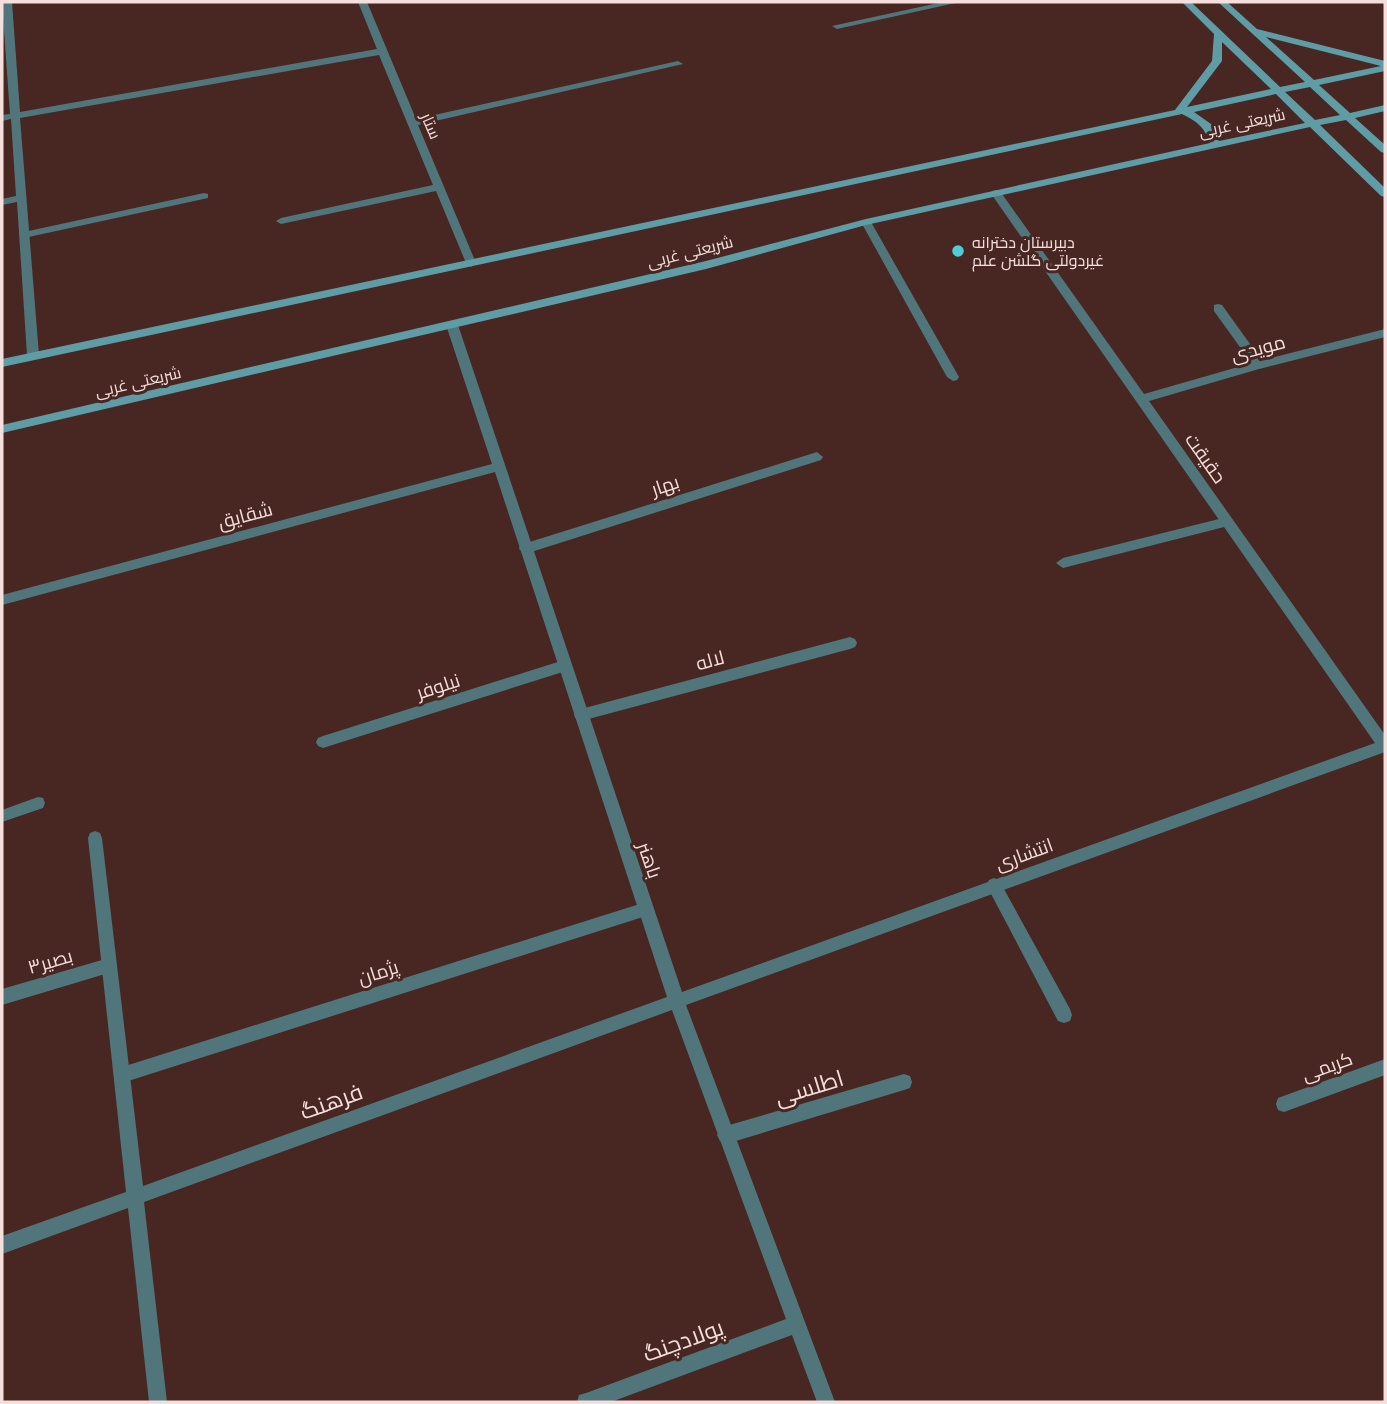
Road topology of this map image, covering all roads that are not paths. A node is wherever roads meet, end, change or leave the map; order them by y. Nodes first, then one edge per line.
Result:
1 (7, 2) edge
2 (362, 2) edge
3 (955, 2) edge
4 (1186, 2) edge
5 (1212, 7) edge
6 (837, 26) dead end
7 (1251, 30) junction
8 (1218, 34) junction
9 (383, 51) junction
10 (678, 64) dead end
11 (1385, 66) edge
12 (1313, 83) junction
13 (1278, 93) junction
14 (1385, 108) edge
15 (1180, 110) junction
16 (1350, 115) junction
17 (16, 116) junction
18 (2, 118) edge
19 (413, 123) junction
20 (1312, 124) junction
21 (1215, 144) junction
22 (1385, 150) edge
23 (440, 187) junction
24 (996, 194) junction
25 (1385, 194) edge
26 (204, 195) dead end
27 (22, 198) junction
28 (2, 202) edge
29 (281, 221) dead end
30 (866, 222) junction
31 (24, 235) junction
32 (471, 263) junction
33 (1217, 308) dead end
34 (452, 325) junction
35 (1385, 333) edge
36 (33, 355) junction
37 (2, 363) edge
38 (1259, 365) junction
39 (953, 377) dead end
40 (1141, 399) junction
41 (2, 429) edge
42 (817, 457) dead end
43 (497, 467) junction
44 (1227, 522) junction
45 (525, 549) junction
46 (1062, 563) dead end
47 (2, 600) edge
48 (850, 643) dead end
49 (565, 666) junction
50 (580, 715) junction
51 (323, 743) dead end
52 (1385, 745) edge
53 (38, 803) dead end
54 (2, 816) edge
55 (95, 838) dead end
56 (994, 885) junction
57 (646, 909) junction
58 (109, 966) junction
59 (2, 996) edge
60 (676, 999) junction
61 (1064, 1015) dead end
62 (1385, 1067) edge
63 (122, 1075) junction
64 (904, 1082) dead end
65 (1284, 1104) dead end
66 (726, 1135) junction
67 (135, 1196) junction
68 (2, 1245) edge
69 (797, 1324) junction
70 (159, 1402) edge
71 (586, 1402) edge
72 (826, 1402) edge

1 - 17 street
2 - 9 street, ستار
3 - 6 street
4 - 5 main road
5 - 7 main road
5 - 8 main road
7 - 11 main road
7 - 12 main road
8 - 13 main road
8 - 15 main road
9 - 17 street
9 - 19 street, ستار
10 - 19 street
11 - 12 main road, شریعتی غربی
12 - 13 main road, شریعتی غربی
12 - 16 main road
13 - 15 main road, شریعتی غربی
13 - 20 main road
14 - 16 main road, شریعتی غربی
15 - 21 main road
15 - 32 main road, شریعتی غربی
16 - 20 main road, شریعتی غربی
16 - 22 main road
17 - 18 street
17 - 27 street
19 - 23 street, ستار
20 - 21 main road, شریعتی غربی
20 - 25 main road
21 - 24 main road, شریعتی غربی
23 - 29 street
23 - 32 street, ستار
24 - 30 main road, شریعتی غربی
24 - 40 street, حقیقت
26 - 31 street
27 - 28 street
27 - 31 street
30 - 34 main road, شریعتی غربی
30 - 39 street
31 - 36 street
32 - 36 main road, شریعتی غربی
33 - 38 street
34 - 41 main road, شریعتی غربی
34 - 43 street, باهنر
35 - 38 street, مویدی
36 - 37 main road, شریعتی غربی
38 - 40 street, مویدی
40 - 44 street, حقیقت
42 - 45 street, بهار
43 - 45 street, باهنر
43 - 47 street, شقایق
44 - 46 street
44 - 52 street, حقیقت
45 - 49 street, باهنر
48 - 50 street, لاله
49 - 50 street, باهنر
49 - 51 street, نیلوفر
50 - 57 street, باهنر
52 - 56 street, انتشاری
53 - 54 street
55 - 58 street
56 - 60 street, انتشاری
56 - 61 street
57 - 60 street, باهنر
57 - 63 street, پژمان
58 - 59 street, بصیر۳
58 - 63 street
60 - 66 street, باهنر
60 - 67 street, فرهنگ
62 - 65 street, کریمی
63 - 67 street
64 - 66 street, اطلسی
66 - 69 street, باهنر
67 - 68 street, فرهنگ
67 - 70 street
69 - 71 street, پولادچنگ
69 - 72 street, باهنر

